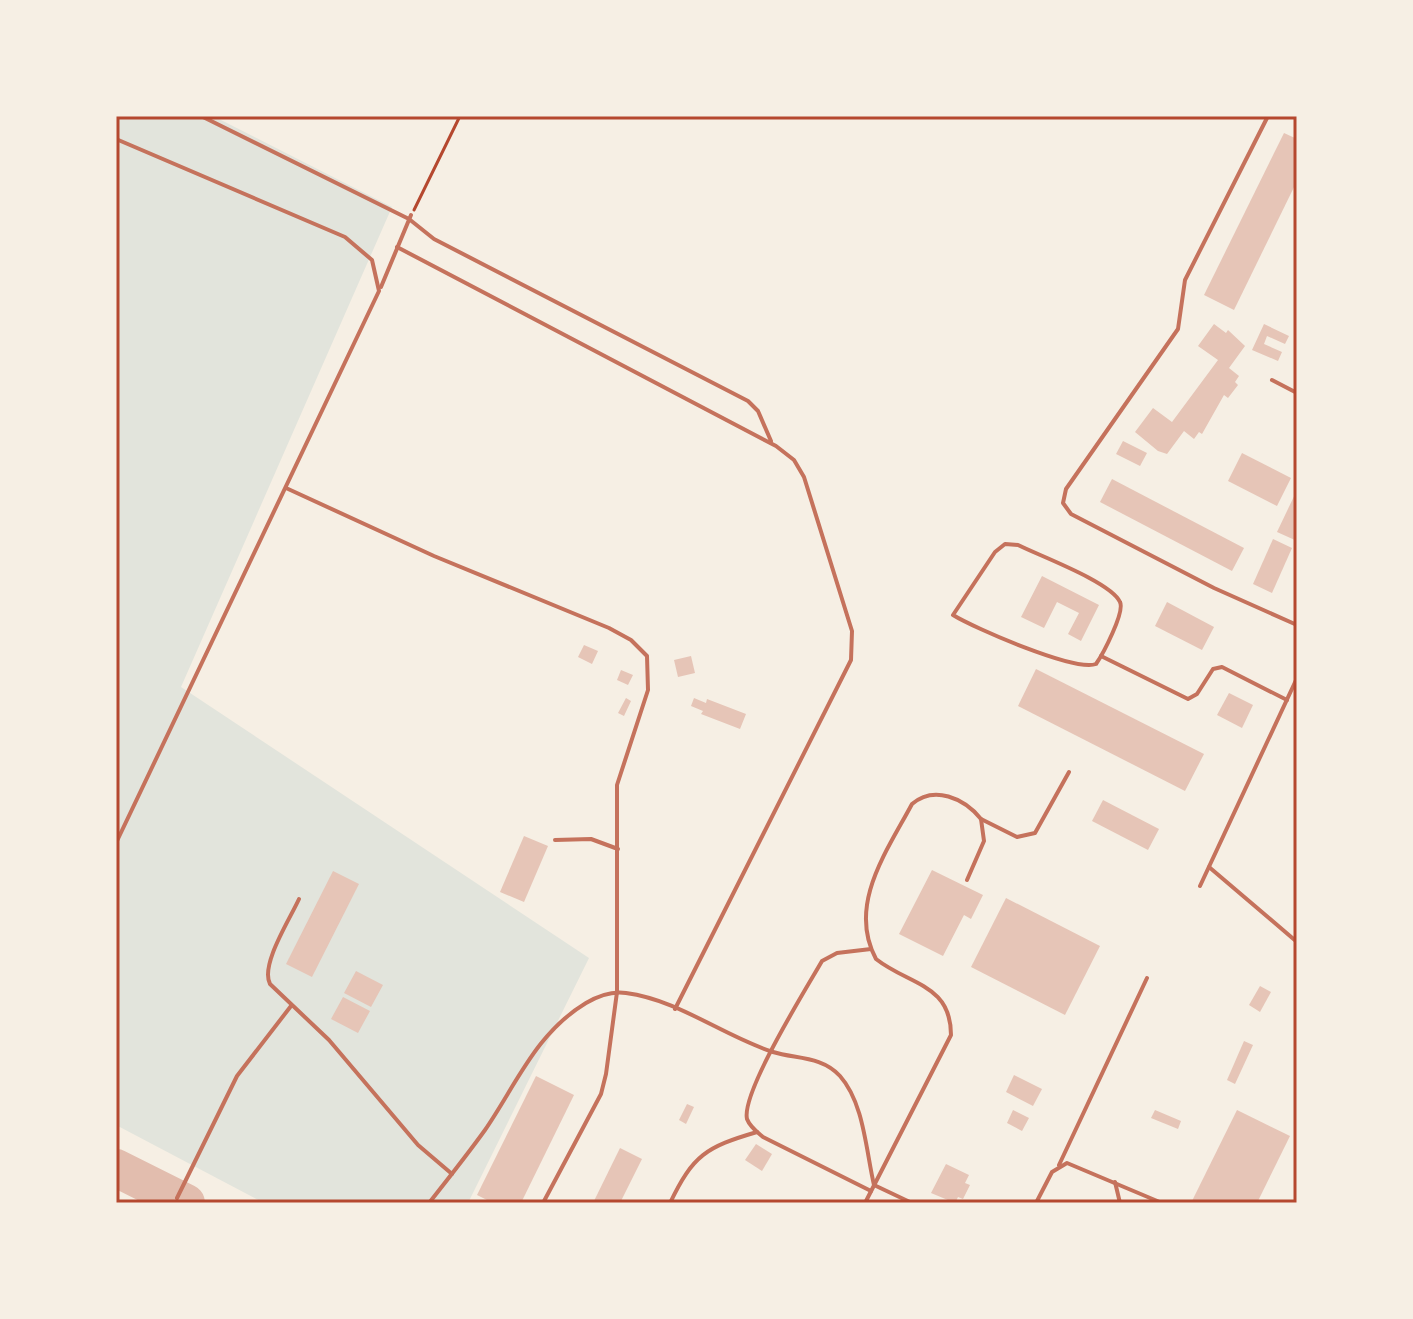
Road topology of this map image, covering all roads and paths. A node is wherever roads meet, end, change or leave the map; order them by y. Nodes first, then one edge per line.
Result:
1 (201, 116) edge
2 (460, 116) edge
3 (1268, 116) edge
4 (116, 139) edge
5 (410, 217) junction
6 (397, 247) junction
7 (379, 291) junction
8 (1272, 380) dead end
9 (1297, 393) edge
10 (772, 444) junction
11 (286, 488) junction
12 (1297, 625) edge
13 (1101, 656) junction
14 (1297, 678) edge
15 (1287, 700) junction
16 (1069, 772) dead end
17 (981, 819) junction
18 (555, 840) dead end
19 (116, 843) edge
20 (618, 849) junction
21 (1209, 867) junction
22 (967, 880) dead end
23 (1200, 886) dead end
24 (299, 899) dead end
25 (1297, 942) edge
26 (871, 949) junction
27 (1147, 978) dead end
28 (617, 992) junction
29 (291, 1006) junction
30 (675, 1009) junction
31 (773, 1052) junction
32 (757, 1132) junction
33 (1059, 1165) junction
34 (452, 1174) junction
35 (1115, 1182) junction
36 (873, 1188) junction
37 (177, 1198) dead end
38 (429, 1203) edge
39 (543, 1203) edge
40 (670, 1203) edge
41 (865, 1203) edge
42 (912, 1203) edge
43 (1036, 1203) edge
44 (1120, 1203) edge
45 (1162, 1203) edge

1 - 5 lane
2 - 5 path
3 - 12 lane
4 - 7 lane
5 - 6 lane
5 - 10 lane
6 - 7 lane
6 - 10 lane
7 - 11 lane
8 - 9 lane
10 - 30 lane
11 - 19 lane
11 - 20 lane
13 - 13 lane
13 - 15 lane
14 - 15 lane
15 - 21 lane
16 - 17 lane
17 - 22 lane
17 - 26 lane
18 - 20 lane
20 - 28 lane
21 - 23 lane
21 - 25 lane
24 - 29 lane
26 - 31 lane
26 - 36 lane
27 - 33 lane
28 - 30 lane
28 - 34 lane
28 - 39 lane
29 - 34 lane
29 - 37 lane
30 - 31 lane
31 - 32 lane
31 - 36 lane
32 - 36 lane
32 - 40 lane
33 - 35 lane
33 - 43 lane
34 - 38 lane
35 - 44 lane
35 - 45 lane
36 - 41 lane
36 - 42 lane

